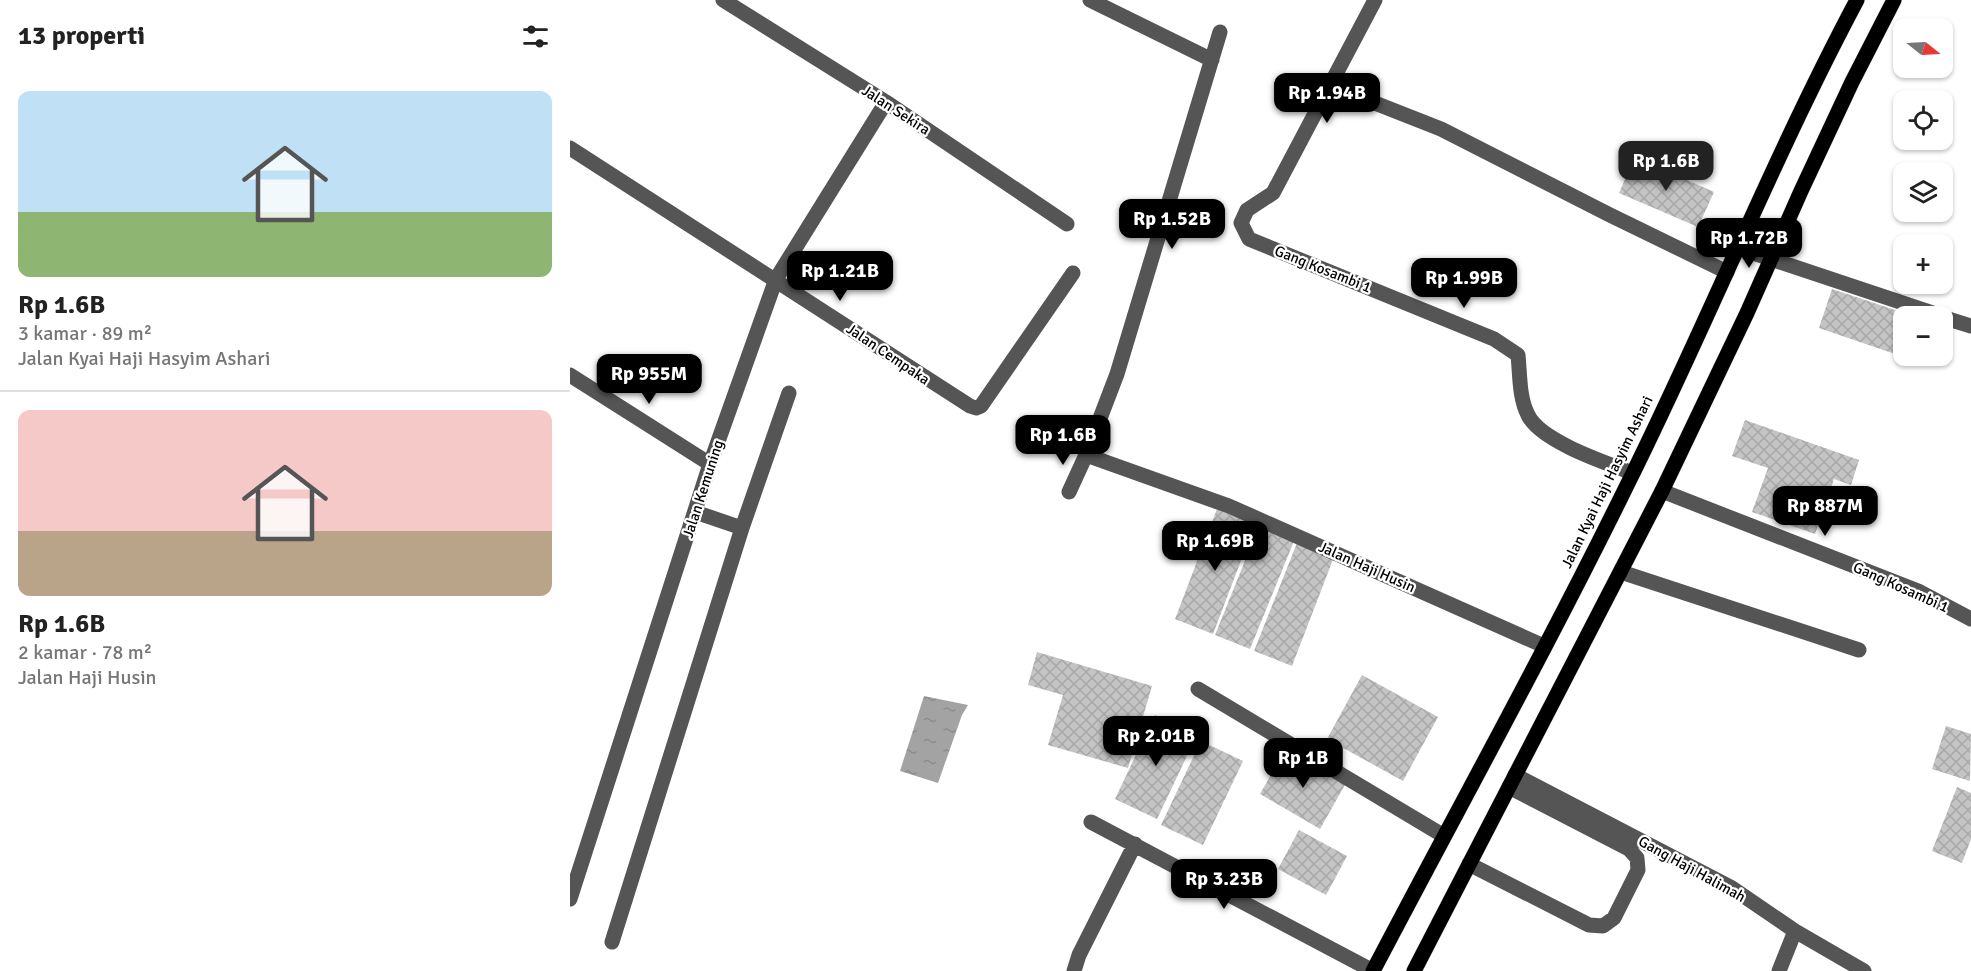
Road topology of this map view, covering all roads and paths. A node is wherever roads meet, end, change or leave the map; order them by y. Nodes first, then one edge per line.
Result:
1 (723, 0) edge
2 (1090, 0) edge
3 (1375, 0) edge
4 (1857, 0) edge
5 (1894, 0) edge
6 (1220, 33) dead end
7 (1212, 60) junction
8 (1329, 85) junction
9 (886, 102) junction
10 (570, 148) edge
11 (1067, 224) dead end
12 (1738, 248) junction
13 (1771, 259) junction
14 (1073, 273) dead end
15 (1727, 273) junction
16 (776, 279) junction
17 (1910, 306) edge
18 (1953, 320) edge
19 (1971, 326) edge
20 (570, 375) edge
21 (789, 393) dead end
22 (1086, 455) junction
23 (710, 464) junction
24 (1633, 474) junction
25 (1662, 491) junction
26 (1069, 492) dead end
27 (695, 512) junction
28 (742, 528) junction
29 (1621, 572) junction
30 (1971, 620) edge
31 (1544, 646) junction
32 (1859, 650) dead end
33 (1198, 689) dead end
34 (1512, 781) junction
35 (1091, 822) dead end
36 (1444, 836) junction
37 (1135, 844) junction
38 (1469, 864) junction
39 (570, 899) edge
40 (1795, 931) junction
41 (612, 942) dead end
42 (1074, 971) edge
43 (1373, 971) edge
44 (1414, 971) edge
45 (1779, 971) edge
46 (1864, 971) edge

1 - 9 street, Jalan Sekira
2 - 7 street
3 - 8 street, Gang Kosambi 1
4 - 12 main road, Jalan Kyai Haji Hasyim Ashari
5 - 13 main road
6 - 7 street
7 - 22 street
8 - 15 street
8 - 24 street, Gang Kosambi 1
9 - 11 street, Jalan Sekira
9 - 16 street, Jalan Kemuning
10 - 16 street, Jalan Cempaka
12 - 13 street
12 - 15 main road, Jalan Kyai Haji Hasyim Ashari
13 - 17 street
13 - 25 main road
14 - 16 street, Jalan Cempaka
15 - 24 main road, Jalan Kyai Haji Hasyim Ashari
16 - 23 street, Jalan Kemuning
18 - 19 street
20 - 23 street
21 - 28 street
22 - 26 street
22 - 31 street, Jalan Haji Husin
23 - 27 street, Jalan Kemuning
24 - 31 main road, Jalan Kyai Haji Hasyim Ashari
25 - 29 main road
25 - 30 street, Gang Kosambi 1
27 - 28 street
27 - 39 street, Jalan Kemuning
28 - 41 street
29 - 32 street
29 - 34 main road
31 - 36 main road, Jalan Kyai Haji Hasyim Ashari
33 - 36 street
34 - 38 main road
34 - 38 street
34 - 40 street, Gang Haji Halimah
35 - 37 street
36 - 43 main road, Jalan Kyai Haji Hasyim Ashari
37 - 42 street
37 - 43 street
38 - 44 main road
40 - 45 street
40 - 46 street, Gang Haji Halimah

